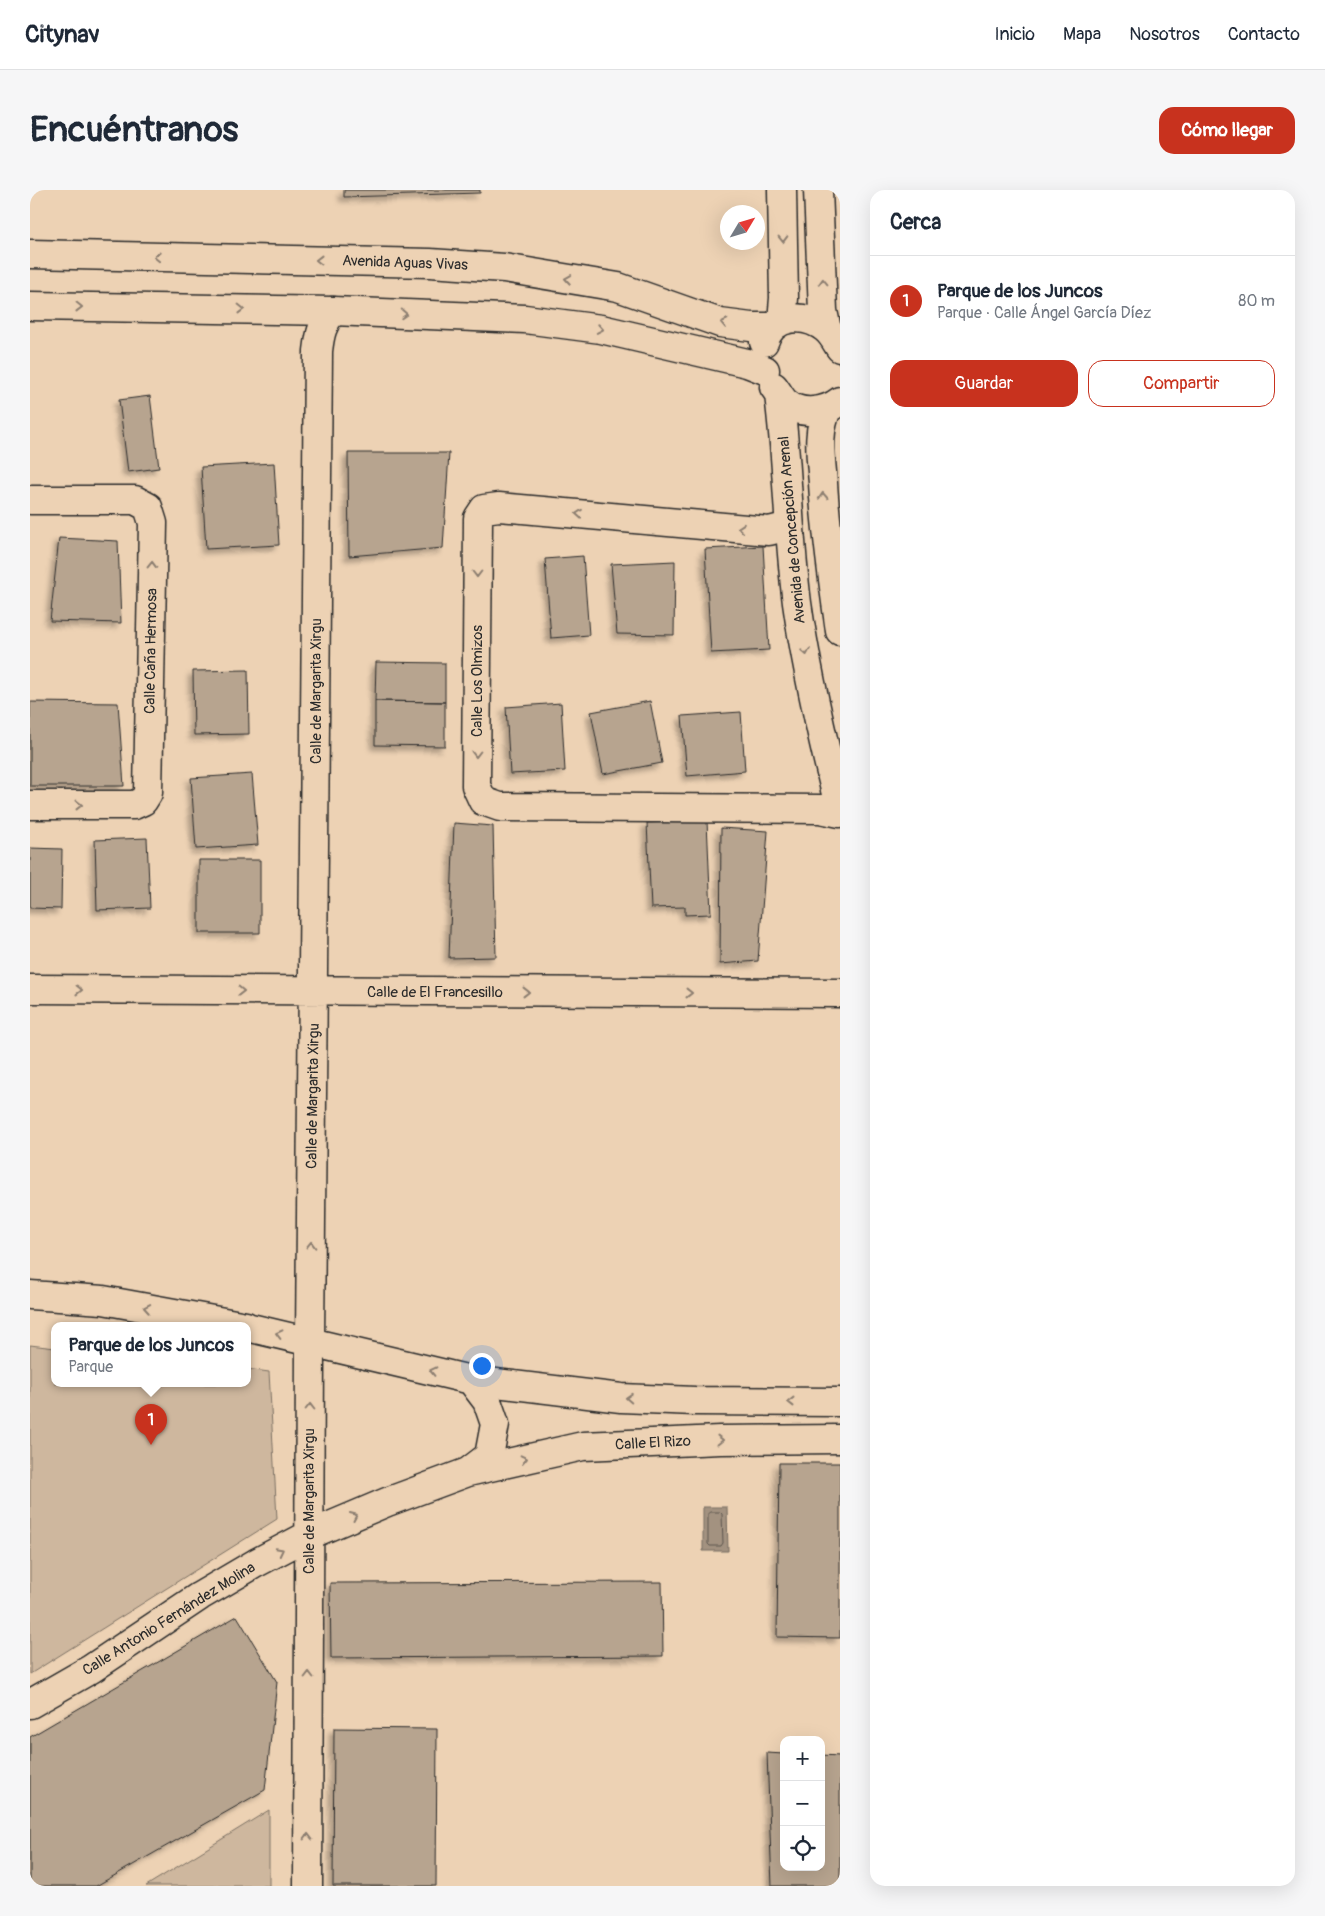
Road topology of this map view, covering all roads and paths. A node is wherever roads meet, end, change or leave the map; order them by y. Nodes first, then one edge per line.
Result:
1 (782, 190) edge
2 (818, 190) edge
3 (30, 254) edge
4 (30, 306) edge
5 (333, 311) junction
6 (777, 324) junction
7 (834, 339) edge
8 (765, 370) junction
9 (780, 395) junction
10 (834, 405) edge
11 (30, 500) edge
12 (789, 526) junction
13 (840, 631) edge
14 (30, 805) edge
15 (840, 812) edge
16 (30, 989) edge
17 (314, 992) junction
18 (840, 993) edge
19 (30, 1295) edge
20 (225, 1322) edge
21 (251, 1327) edge
22 (310, 1342) junction
23 (471, 1380) junction
24 (840, 1402) edge
25 (840, 1440) edge
26 (468, 1472) junction
27 (309, 1535) junction
28 (30, 1704) edge
29 (308, 1886) edge

1 -> 6 street
7 -> 2 street
6 -> 3 street, Avenida Aguas Vivas
4 -> 5 street
5 -> 8 street
5 - 17 street, Calle de Margarita Xirgu
6 - 7 street, Avenida Aguas Vivas
6 - 8 street
8 - 9 street
9 - 10 street
9 - 12 street, Avenida de Concepción Arenal
13 -> 10 street
14 -> 11 street, Calle Caña Hermosa
12 -> 15 street, Avenida de Concepción Arenal
12 -> 15 street, Calle Los Olmizos
16 -> 17 street, Calle de El Francesillo
17 -> 18 street, Calle de El Francesillo
22 -> 17 street, Calle de Margarita Xirgu
20 -> 19 street
22 -> 21 street
23 -> 22 street
27 -> 22 street, Calle de Margarita Xirgu
24 -> 23 street
23 - 26 street, Calle El Rizo
26 -> 25 street, Calle El Rizo
27 -> 26 street, Calle El Rizo
28 -> 27 street, Calle Antonio Fernández Molina
29 -> 27 street, Calle de Margarita Xirgu

